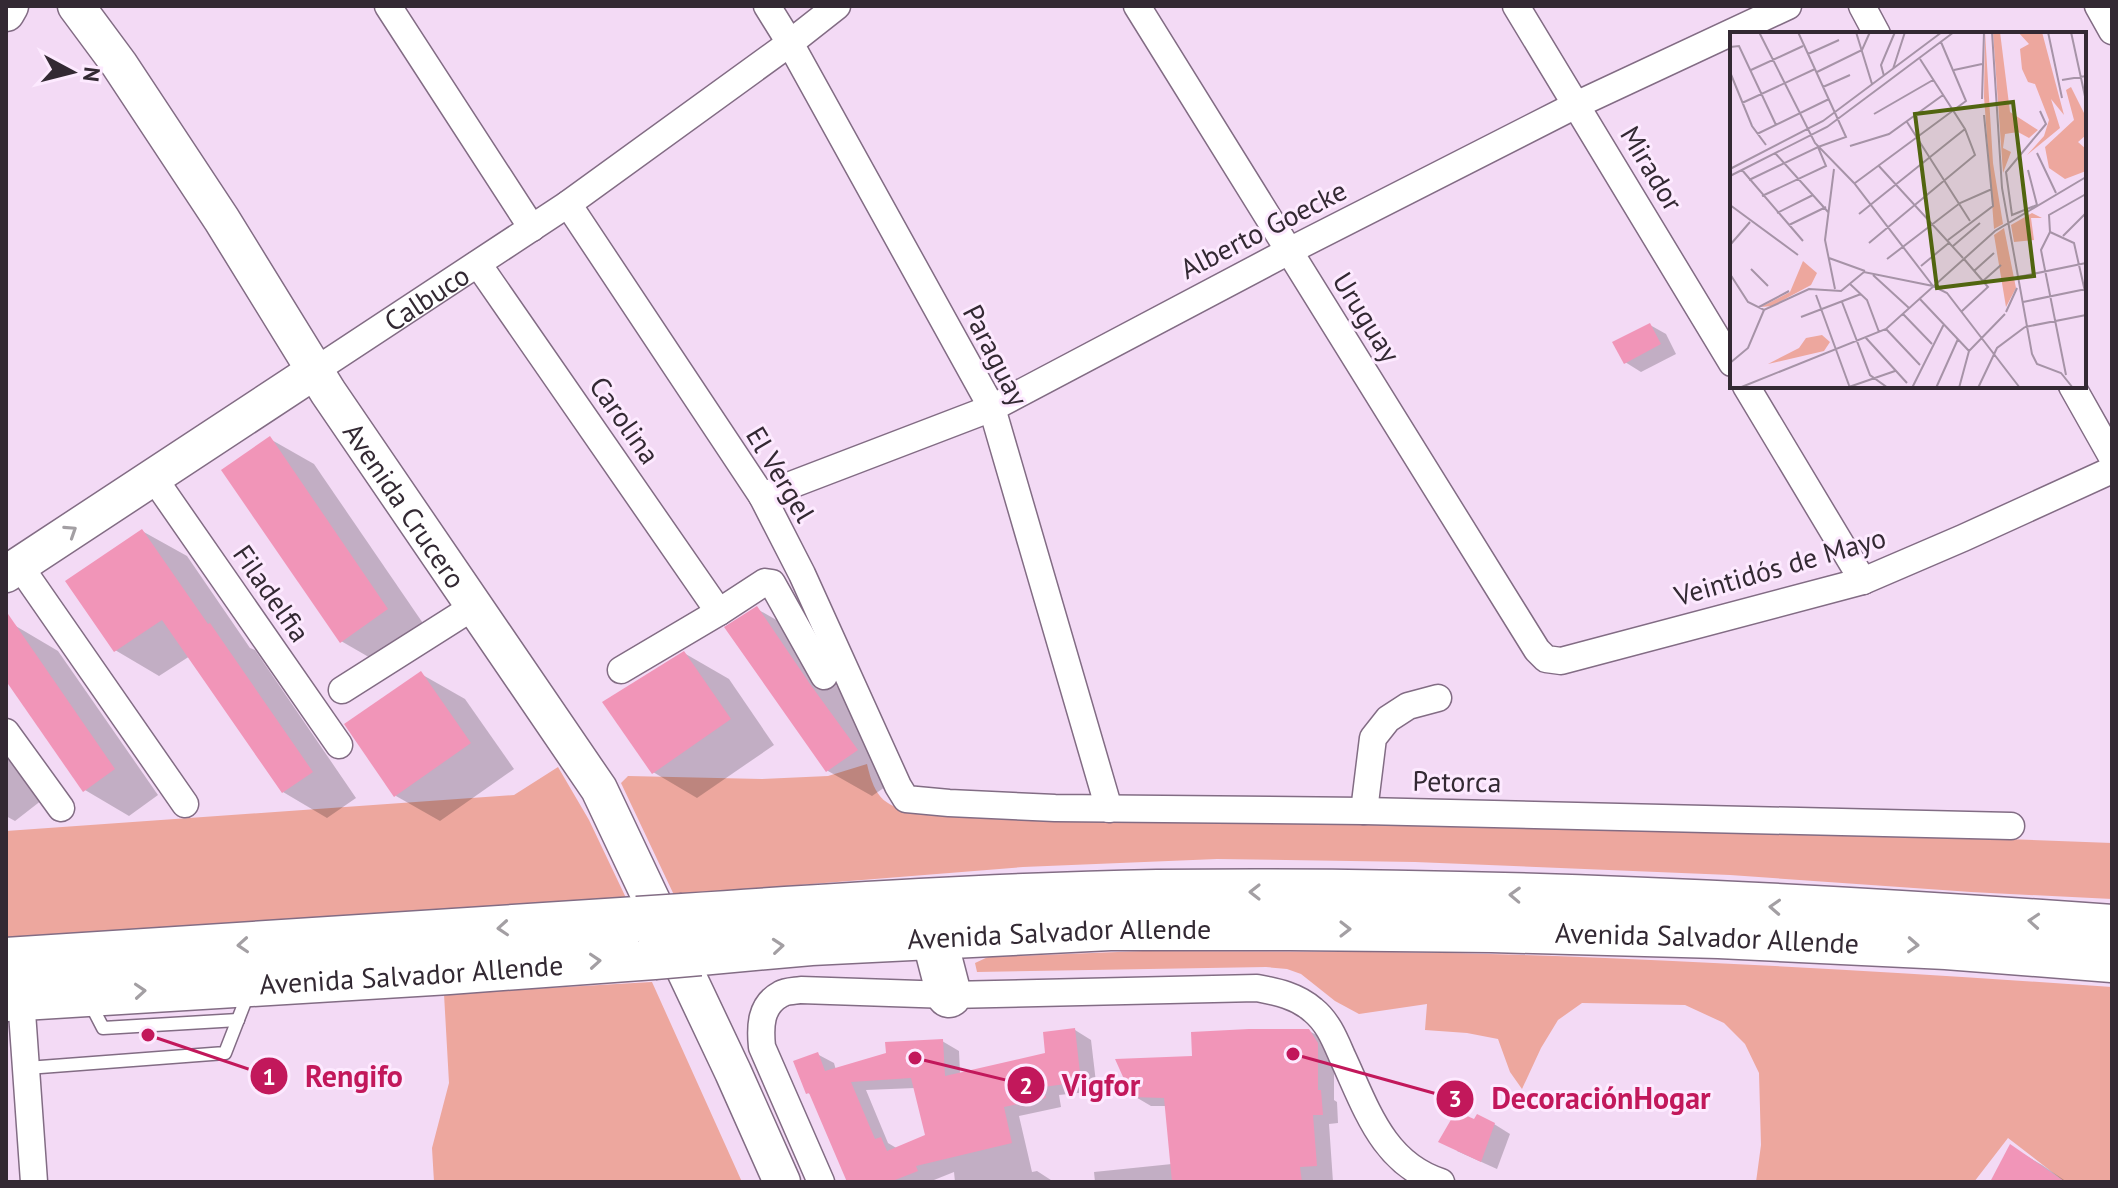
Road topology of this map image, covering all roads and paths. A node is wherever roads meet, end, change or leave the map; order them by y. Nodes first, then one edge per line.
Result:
1 (10, 6) edge
2 (76, 6) edge
3 (388, 6) edge
4 (767, 6) edge
5 (837, 6) edge
6 (1137, 6) edge
7 (1516, 6) edge
8 (1788, 6) edge
9 (1862, 6) edge
10 (2098, 6) edge
11 (6, 13) edge
12 (2112, 31) edge
13 (1732, 32) edge
14 (1876, 32) edge
15 (1730, 33) edge
16 (790, 43) junction
17 (1576, 105) junction
18 (568, 204) junction
19 (532, 228) junction
20 (1289, 251) junction
21 (478, 264) junction
22 (1730, 360) edge
23 (316, 370) junction
24 (1747, 388) edge
25 (2073, 388) edge
26 (992, 408) junction
27 (2112, 457) edge
28 (2112, 470) edge
29 (153, 477) junction
30 (762, 496) junction
31 (13, 569) edge
32 (1863, 581) junction
33 (473, 607) junction
34 (719, 612) junction
35 (1546, 659) joint
36 (621, 670) dead end
37 (824, 676) dead end
38 (342, 690) dead end
39 (1438, 698) dead end
40 (6, 732) edge
41 (339, 745) dead end
42 (904, 796) joint
43 (185, 804) dead end
44 (61, 808) dead end
45 (1109, 809) junction
46 (1364, 811) junction
47 (2011, 826) dead end
48 (2112, 927) edge
49 (692, 934) junction
50 (934, 937) junction
51 (645, 938) junction
52 (2112, 960) edge
53 (11, 986) edge
54 (949, 995) junction
55 (245, 1002) junction
56 (27, 1068) junction
57 (34, 1182) edge
58 (782, 1182) edge
59 (821, 1182) edge
60 (1441, 1182) edge

1 - 11 main road
2 - 23 main road, Avenida Crucero
3 - 19 street
4 - 16 street, Paraguay
5 - 16 street, Calbuco
6 - 20 street, Uruguay
7 - 17 street, Mirador
8 - 13 street, Alberto Goecke
9 - 14 street
10 - 12 street
15 - 17 street, Alberto Goecke
16 - 18 street, Calbuco
16 - 26 street, Paraguay
17 - 20 street, Alberto Goecke
17 - 22 street, Mirador
18 - 19 street, Calbuco
18 - 30 street, El Vergel
19 - 21 street, Calbuco
20 - 26 street, Alberto Goecke
20 - 35 street, Uruguay
21 - 23 street, Calbuco
21 - 34 street, Carolina
23 - 29 main road, Calbuco
23 - 33 main road, Avenida Crucero
24 - 32 street
25 - 27 street
26 - 30 street, Alberto Goecke
26 - 45 street, Paraguay
28 - 32 street, Veintidós de Mayo
31 -> 29 main road, Calbuco
29 - 41 street, Filadelfia
30 - 42 street, El Vergel
31 - 43 street
32 - 35 street, Veintidós de Mayo
33 - 38 street
33 - 58 main road, Avenida Crucero
34 - 36 street
34 - 37 street
39 - 46 street
40 - 44 street
42 - 45 street, Petorca
45 - 46 street, Petorca
46 - 47 street, Petorca
48 -> 49 highway, Avenida Salvador Allende
49 -> 50 highway, Avenida Salvador Allende
49 - 51 highway, Avenida Salvador Allende, bridge
50 -> 52 highway, Avenida Salvador Allende
50 - 54 highway
51 -> 53 highway, Avenida Salvador Allende
55 -> 51 highway, Avenida Salvador Allende
53 -> 55 highway, Avenida Salvador Allende
53 - 56 street
54 - 59 street
54 - 60 street
55 - 56 lane
56 - 57 street

